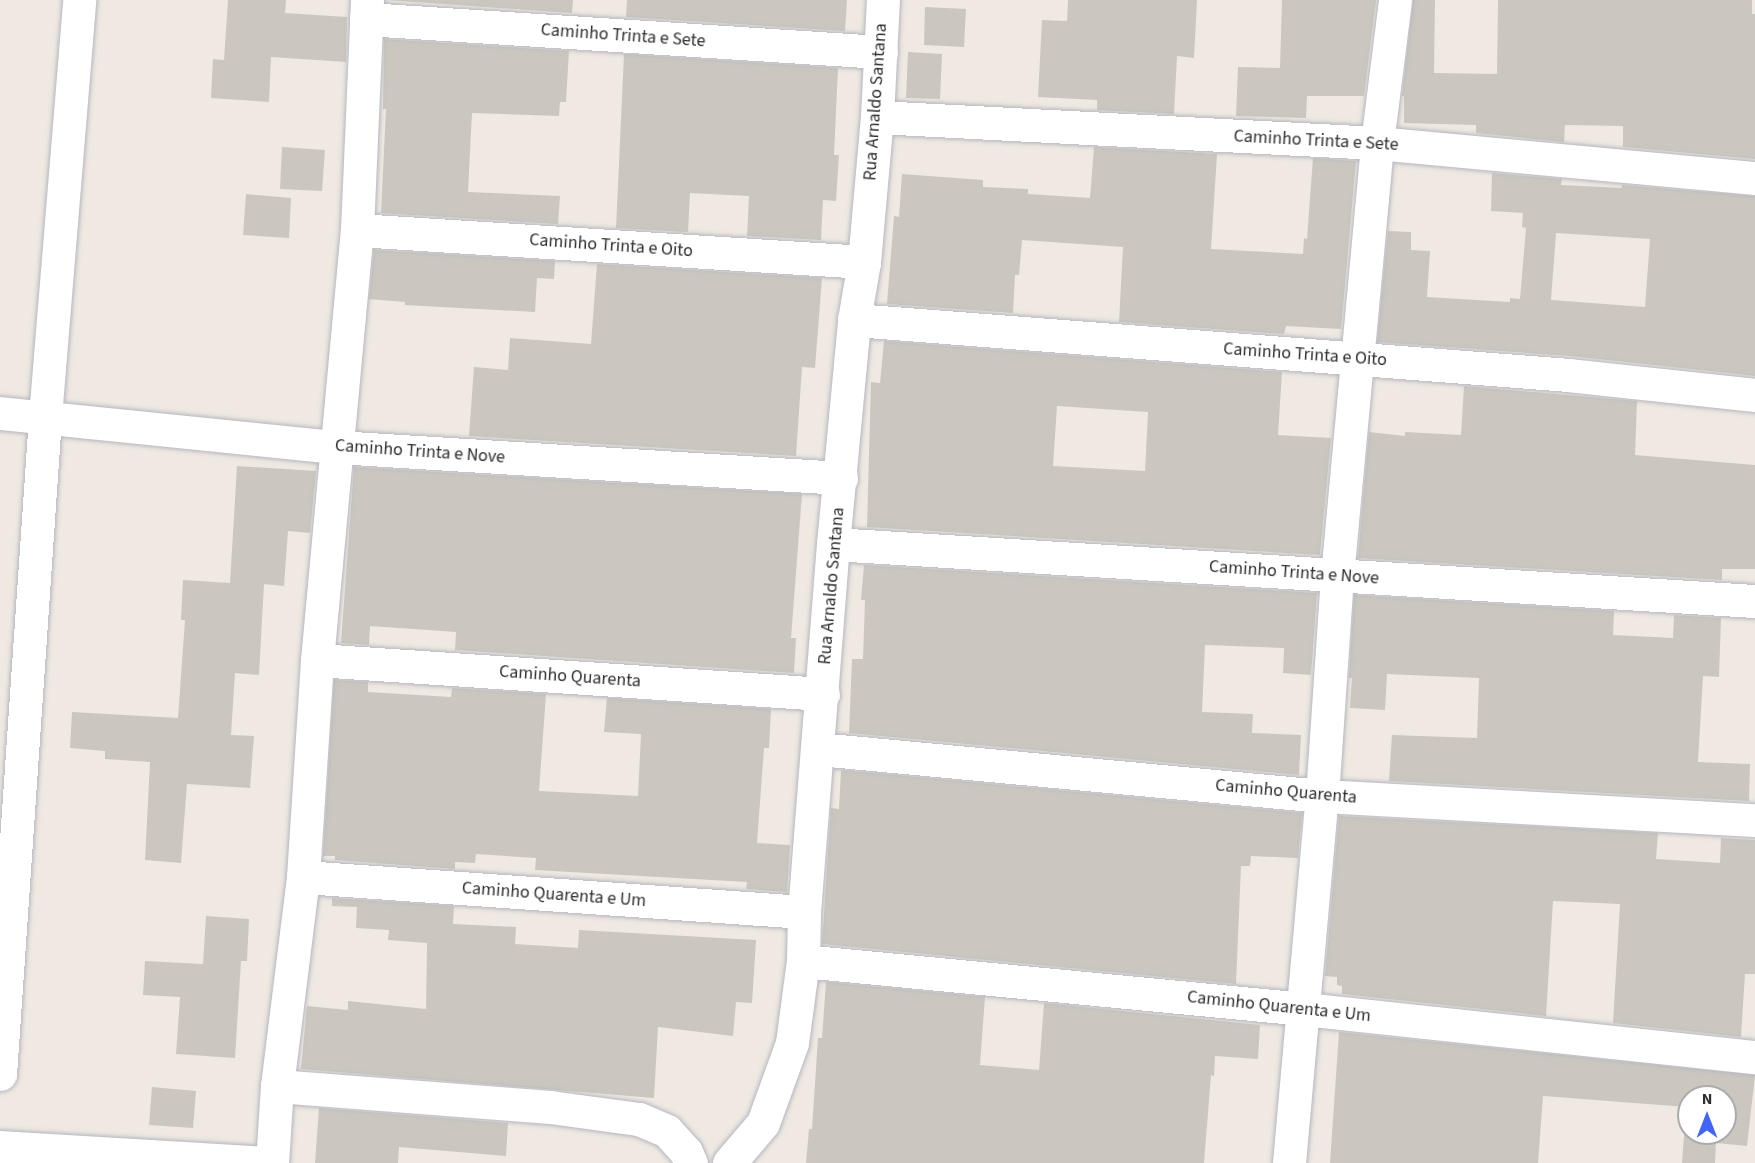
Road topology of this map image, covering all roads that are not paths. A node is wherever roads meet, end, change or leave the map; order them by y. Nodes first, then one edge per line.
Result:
1 (79, 0) edge
2 (883, 0) edge
3 (1395, 0) edge
4 (367, 9) edge
5 (881, 52) junction
6 (877, 117) junction
7 (1377, 144) junction
8 (1755, 178) edge
9 (357, 230) junction
10 (864, 262) junction
11 (854, 320) junction
12 (1357, 359) junction
13 (1755, 395) edge
14 (0, 412) edge
15 (45, 417) junction
16 (336, 447) junction
17 (841, 478) junction
18 (833, 544) junction
19 (1337, 576) junction
20 (1755, 601) edge
21 (316, 660) junction
22 (823, 694) junction
23 (818, 749) junction
24 (1322, 796) junction
25 (1755, 820) edge
26 (303, 877) junction
27 (804, 912) junction
28 (803, 961) junction
29 (1304, 1009) junction
30 (1755, 1056) edge
31 (0, 1074) edge
32 (277, 1086) junction
33 (0, 1147) edge
34 (731, 1160) edge
35 (272, 1163) edge
36 (691, 1163) edge
37 (1289, 1163) edge

1 - 15 street
2 - 5 street, Rua Arnaldo Santana
3 - 7 street
4 - 5 street, Caminho Trinta e Sete
4 - 9 street
5 - 6 street, Rua Arnaldo Santana
6 - 7 street, Caminho Trinta e Sete
6 - 10 street, Rua Arnaldo Santana
7 - 8 street, Caminho Trinta e Sete
7 - 12 street
9 - 10 street, Caminho Trinta e Oito
9 - 16 street
10 - 11 street, Rua Arnaldo Santana
11 - 12 street, Caminho Trinta e Oito
11 - 17 street, Rua Arnaldo Santana
12 - 13 street, Caminho Trinta e Oito
12 - 19 street
14 - 15 street, Caminho Trinta e Nove
15 - 16 street, Caminho Trinta e Nove
15 - 31 street
16 - 17 street, Caminho Trinta e Nove
16 - 21 street
17 - 18 street, Rua Arnaldo Santana
18 - 19 street, Caminho Trinta e Nove
18 - 22 street, Rua Arnaldo Santana
19 - 20 street, Caminho Trinta e Nove
19 - 24 street
21 - 22 street, Caminho Quarenta
21 - 26 street
22 - 23 street, Rua Arnaldo Santana
23 - 24 street, Caminho Quarenta
23 - 27 street, Rua Arnaldo Santana
24 - 25 street, Caminho Quarenta
24 - 29 street
26 - 27 street, Caminho Quarenta e Um
26 - 32 street
27 - 28 street, Rua Arnaldo Santana
28 - 29 street, Caminho Quarenta e Um
28 - 34 street, Rua Arnaldo Santana
29 - 30 street, Caminho Quarenta e Um
29 - 37 street
32 - 35 street
32 - 36 street
33 - 35 street

